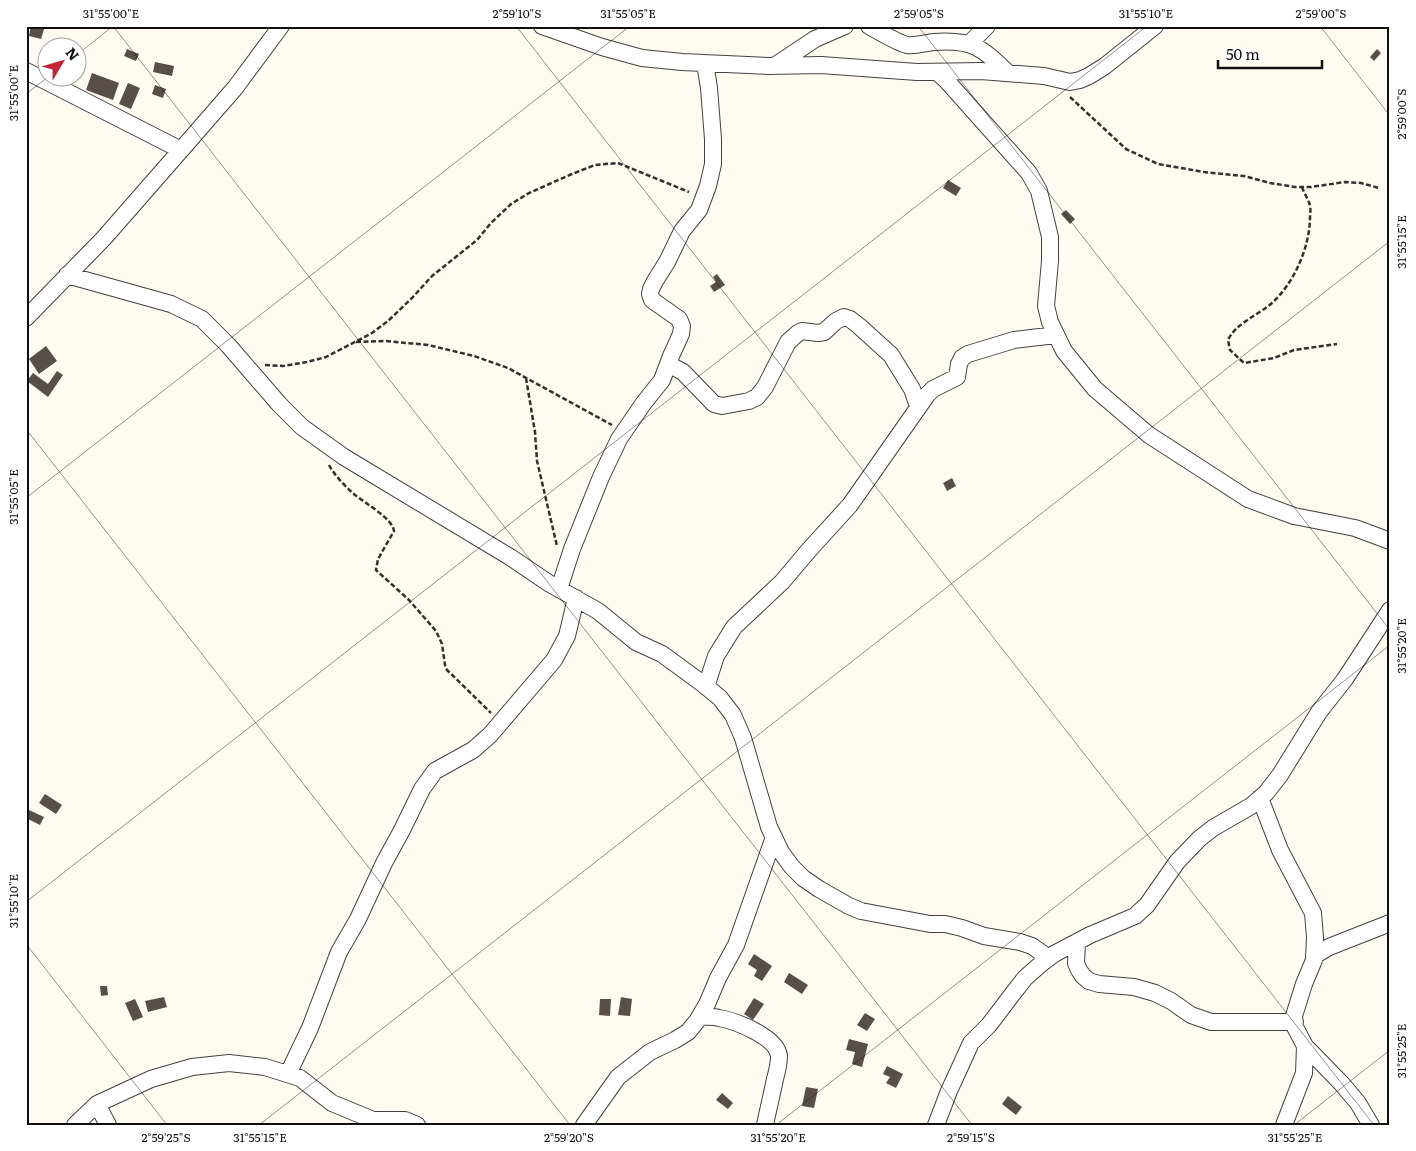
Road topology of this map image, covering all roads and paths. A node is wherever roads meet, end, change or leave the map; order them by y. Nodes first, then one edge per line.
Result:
1 (281, 26) edge
2 (542, 26) edge
3 (845, 26) edge
4 (869, 26) edge
5 (988, 26) edge
6 (1155, 26) edge
7 (968, 44) junction
8 (705, 63) junction
9 (776, 66) junction
10 (26, 71) edge
11 (936, 72) junction
12 (1008, 74) junction
13 (1051, 78) junction
14 (180, 150) junction
15 (1302, 187) junction
16 (1379, 188) dead end
17 (704, 198) junction
18 (68, 275) junction
19 (27, 316) edge
20 (1056, 335) junction
21 (353, 342) junction
22 (1337, 344) dead end
23 (244, 364) junction
24 (668, 364) junction
25 (526, 378) junction
26 (918, 406) junction
27 (624, 432) junction
28 (325, 461) dead end
29 (1390, 542) edge
30 (558, 552) dead end
31 (559, 589) junction
32 (576, 598) junction
33 (1390, 610) edge
34 (706, 687) junction
35 (501, 722) junction
36 (1260, 798) junction
37 (774, 837) junction
38 (1388, 925) edge
39 (1077, 943) junction
40 (1314, 956) junction
41 (1049, 958) junction
42 (700, 1016) junction
43 (1295, 1022) junction
44 (1305, 1046) junction
45 (288, 1074) junction
46 (97, 1104) junction
47 (75, 1125) edge
48 (108, 1125) edge
49 (417, 1125) edge
50 (584, 1125) edge
51 (765, 1125) edge
52 (936, 1125) edge
53 (1284, 1125) edge
54 (1372, 1125) edge

1 - 14 street
2 - 8 street
3 - 9 street
4 - 7 street
5 - 7 street
6 - 13 street
7 - 12 street
8 - 9 street
8 - 17 street
9 - 11 street
10 - 14 street
11 - 12 street
11 - 20 street
12 - 13 street
13 - 15 path
14 - 18 street
15 - 16 path
15 - 22 path
17 - 21 path
17 - 24 street
18 - 19 street
18 - 23 street
20 - 26 street
20 - 29 street
21 - 23 path
21 - 25 path
23 - 31 street
24 - 26 street
24 - 27 street
25 - 27 path
25 - 30 path
26 - 34 street
27 - 31 street
28 - 35 path
31 - 32 street
32 - 34 street
32 - 35 street
33 - 36 street
34 - 37 street
35 - 45 street
36 - 39 street
36 - 40 street
37 - 41 street
37 - 42 street
38 - 40 street
39 - 41 street
39 - 43 street
40 - 43 street
41 - 52 street
42 - 50 street
42 - 51 street
43 - 44 street
44 - 53 street
44 - 54 street
45 - 46 street
45 - 49 street
46 - 47 street
46 - 48 street

